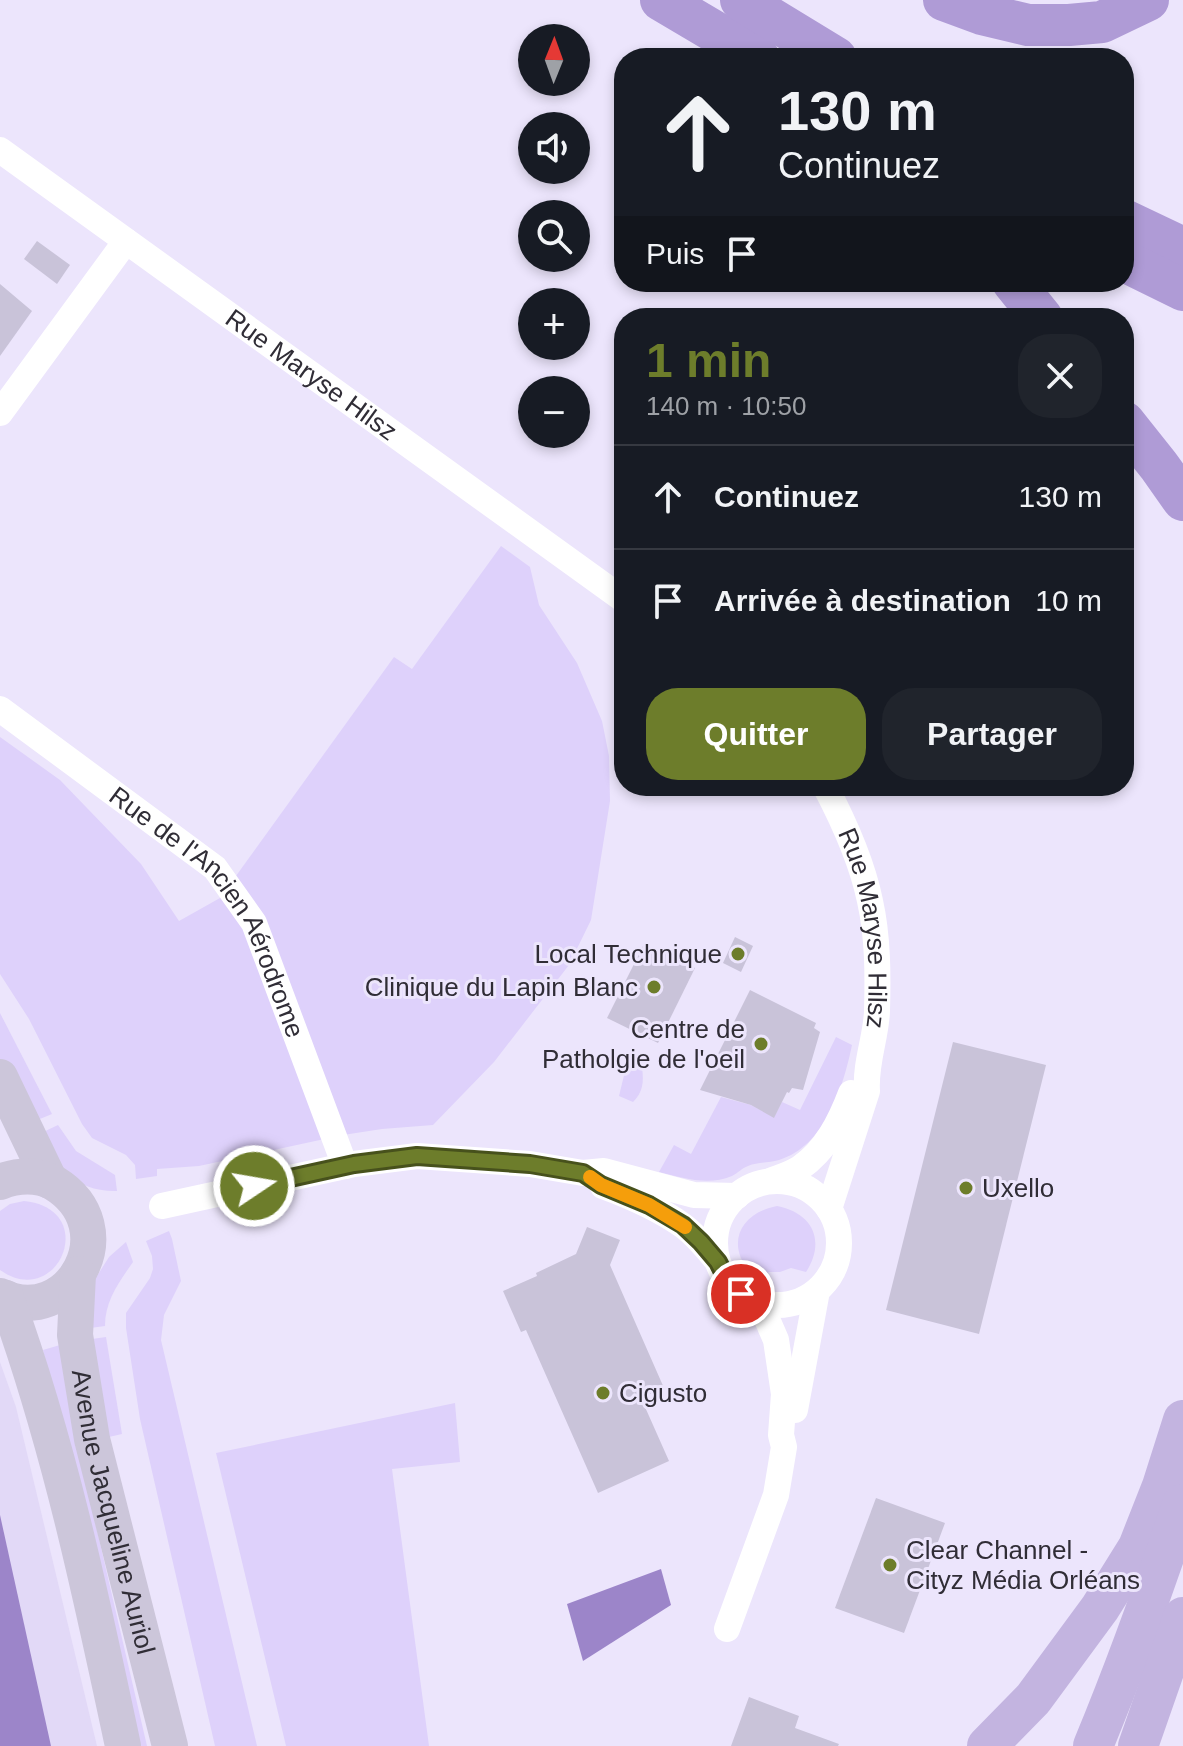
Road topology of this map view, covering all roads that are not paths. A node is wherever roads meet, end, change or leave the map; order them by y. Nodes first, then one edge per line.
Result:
1 (661, 0) edge
2 (741, 0) edge
3 (944, 0) edge
4 (1148, 0) edge
5 (742, 48) edge
6 (820, 48) edge
7 (0, 150) edge
8 (1134, 225) edge
9 (126, 241) junction
10 (1183, 248) edge
11 (1134, 266) edge
12 (1183, 290) edge
13 (1021, 292) edge
14 (1034, 308) edge
15 (0, 413) edge
16 (1134, 435) edge
17 (1183, 500) edge
18 (614, 593) edge
19 (0, 709) edge
20 (830, 796) edge
21 (866, 1075) junction
22 (0, 1077) edge
23 (345, 1166) junction
24 (583, 1173) junction
25 (769, 1181) junction
26 (0, 1182) edge
27 (59, 1186) junction
28 (737, 1196) junction
29 (162, 1206) dead end
30 (829, 1209) junction
31 (718, 1262) junction
32 (78, 1274) junction
33 (817, 1291) junction
34 (3, 1297) edge
35 (760, 1303) junction
36 (1183, 1420) edge
37 (784, 1447) junction
38 (1183, 1500) edge
39 (1183, 1617) edge
40 (727, 1629) dead end
41 (123, 1746) edge
42 (170, 1746) edge
43 (987, 1746) edge
44 (1093, 1746) edge
45 (1138, 1746) edge

1 - 5 highway
2 - 6 highway
3 - 4 highway
7 - 9 street, Rue Maryse Hilsz
8 - 10 highway
9 - 15 street
9 - 18 street, Rue Maryse Hilsz
11 - 12 highway
13 - 14 highway
16 - 17 highway
19 - 23 street, Rue de l'Ancien Aérodrome
20 - 21 street, Rue Maryse Hilsz
21 - 25 street, Rue Maryse Hilsz
21 - 30 street, Rue Maryse Hilsz
22 - 27 main road
23 - 24 street
23 - 29 street
24 - 28 street
24 - 31 street
25 - 28 street
25 - 30 street
26 - 27 main road
27 - 32 main road, Avenue Jacqueline Auriol
28 - 31 street
30 - 33 street
31 - 35 street
32 - 34 main road
32 - 42 main road, Avenue Jacqueline Auriol
33 - 35 street
33 - 37 street
34 - 41 main road, Avenue Jacqueline Auriol
35 - 37 street
36 - 43 main road
37 - 40 street
38 - 44 main road
39 - 45 main road

